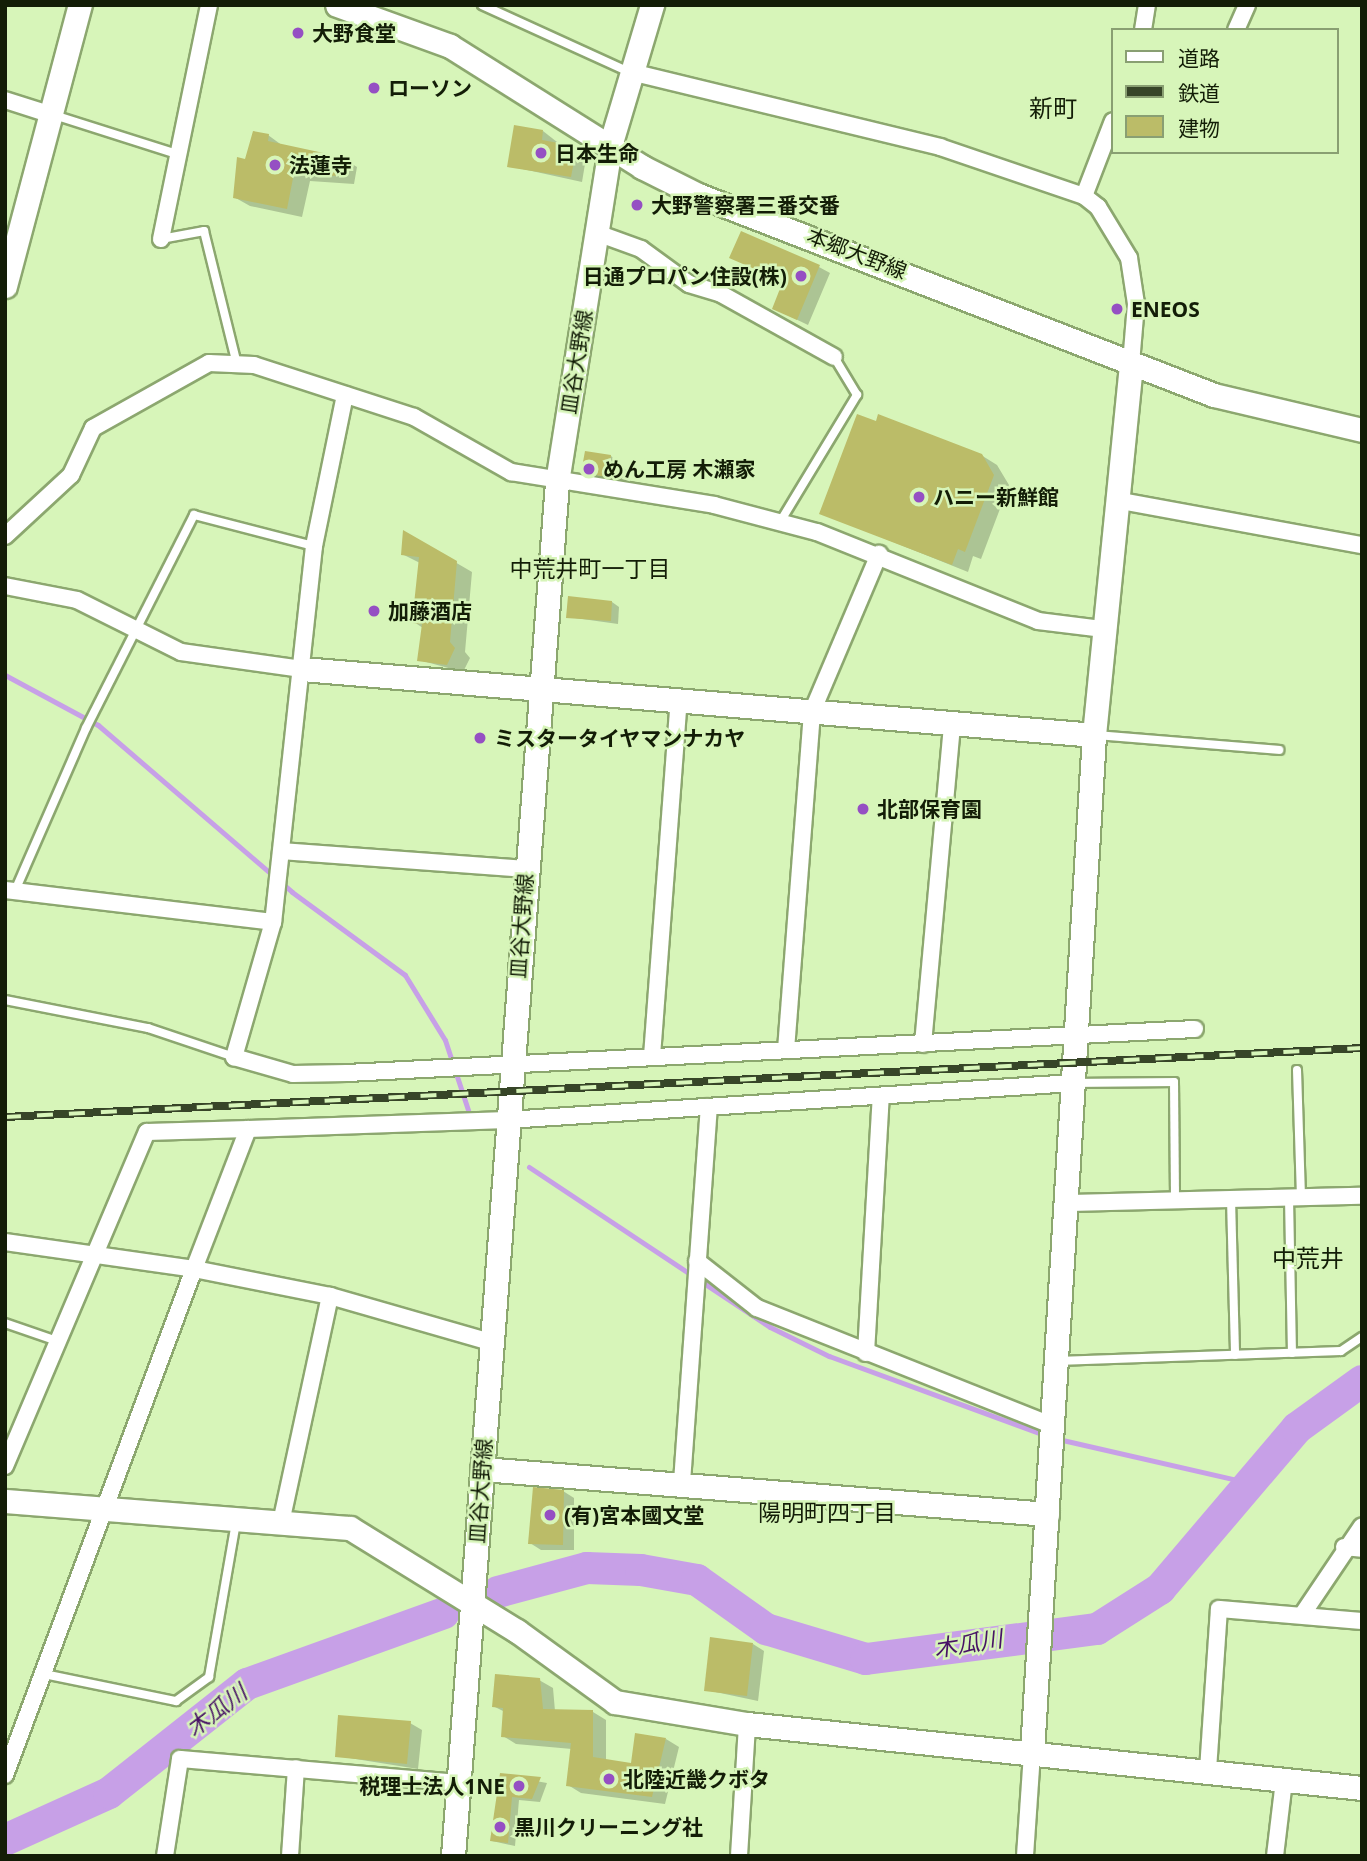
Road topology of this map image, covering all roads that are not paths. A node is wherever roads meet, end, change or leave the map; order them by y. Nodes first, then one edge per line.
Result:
1 (80, 5) edge
2 (209, 5) edge
3 (337, 5) edge
4 (482, 5) edge
5 (652, 5) edge
6 (1147, 5) edge
7 (1247, 5) edge
8 (1143, 28) edge
9 (1237, 28) edge
10 (631, 72) junction
11 (5, 100) edge
12 (52, 115) junction
13 (1112, 124) edge
14 (610, 146) junction
15 (174, 153) junction
16 (1084, 196) junction
17 (597, 233) junction
18 (161, 239) joint
19 (5, 286) edge
20 (834, 357) joint
21 (1131, 363) junction
22 (237, 364) junction
23 (345, 395) junction
24 (1362, 430) edge
25 (557, 482) junction
26 (1116, 500) junction
27 (780, 522) junction
28 (5, 536) edge
29 (1362, 545) edge
30 (314, 546) junction
31 (879, 554) junction
32 (5, 586) edge
33 (1102, 629) junction
34 (135, 632) junction
35 (302, 669) junction
36 (537, 689) junction
37 (679, 701) junction
38 (812, 712) junction
39 (952, 723) junction
40 (1094, 735) junction
41 (1279, 750) dead end
42 (282, 850) junction
43 (525, 869) junction
44 (10, 892) edge
45 (273, 922) junction
46 (5, 1000) edge
47 (1195, 1029) dead end
48 (1076, 1036) junction
49 (923, 1044) junction
50 (786, 1050) junction
51 (652, 1056) junction
52 (234, 1057) junction
53 (511, 1063) junction
54 (1297, 1070) dead end
55 (1073, 1083) junction
56 (881, 1096) junction
57 (709, 1107) junction
58 (507, 1120) junction
59 (248, 1129) junction
60 (1362, 1196) edge
61 (1295, 1198) junction
62 (1231, 1199) junction
63 (1175, 1200) junction
64 (1068, 1203) junction
65 (5, 1242) edge
66 (92, 1256) junction
67 (697, 1261) junction
68 (194, 1269) junction
69 (330, 1296) junction
70 (5, 1323) edge
71 (1362, 1337) edge
72 (57, 1341) junction
73 (490, 1342) junction
74 (866, 1353) junction
75 (1292, 1353) junction
76 (1235, 1355) junction
77 (1057, 1361) junction
78 (1053, 1426) junction
79 (5, 1466) edge
80 (482, 1469) junction
81 (682, 1482) junction
82 (5, 1501) edge
83 (108, 1507) junction
84 (1047, 1514) junction
85 (237, 1516) junction
86 (282, 1518) junction
87 (1362, 1525) edge
88 (1344, 1547) junction
89 (1362, 1549) edge
90 (472, 1608) junction
91 (1303, 1615) junction
92 (1362, 1621) edge
93 (44, 1674) junction
94 (747, 1724) junction
95 (1032, 1752) junction
96 (296, 1768) junction
97 (1208, 1770) junction
98 (5, 1775) edge
99 (1284, 1780) junction
100 (459, 1783) junction
101 (1362, 1788) edge
102 (165, 1856) edge
103 (290, 1856) edge
104 (453, 1856) edge
105 (739, 1856) edge
106 (1025, 1856) edge
107 (1275, 1856) edge

1 - 12 street
2 - 15 street
3 - 14 street, 本郷大野線
4 - 10 lane
5 - 10 street, 皿谷大野線
6 - 8 street
7 - 9 street
10 - 14 street, 皿谷大野線
10 - 16 street
11 - 12 street
12 - 15 lane
12 - 19 street
13 - 16 street
14 - 17 street, 皿谷大野線
14 - 21 street, 本郷大野線
15 - 18 street
16 - 21 street
17 - 20 street
17 - 25 street, 皿谷大野線
18 - 22 lane
20 - 27 lane
21 - 24 street, 本郷大野線
21 - 26 street
22 - 23 street
22 - 28 street
23 - 25 street
23 - 30 street
25 - 27 street
25 - 36 street, 皿谷大野線
26 - 29 street
26 - 33 street
27 - 31 street
30 - 34 lane
30 - 35 street
31 - 33 street
31 - 38 street
32 - 34 street
33 - 40 street
34 - 35 street
34 - 44 lane
35 - 36 street
35 - 42 street
36 - 37 street
36 - 43 street, 皿谷大野線
37 - 38 street
37 - 51 street
38 - 39 street
38 - 50 street
39 - 40 street
39 - 49 street
40 - 41 lane
40 - 48 street
42 - 43 street
42 - 45 street
43 - 53 street, 皿谷大野線
44 - 45 street
45 - 52 street
46 - 52 lane
47 - 48 street
48 - 49 street
48 - 55 street
49 - 50 street
50 - 51 street
51 - 53 street
52 - 53 street
53 - 58 street, 皿谷大野線
54 - 61 lane
55 - 56 street
55 - 63 lane
55 - 64 street
56 - 57 street
56 - 74 street
57 - 58 street
57 - 67 street
58 - 59 street
58 - 73 street, 皿谷大野線
59 - 66 street
59 - 68 street
60 - 61 street
61 - 62 street
61 - 75 lane
62 - 63 street
62 - 76 lane
63 - 64 street
64 - 77 street
65 - 66 street
66 - 68 street
66 - 72 street
67 - 74 street
67 - 81 street
68 - 69 street
68 - 83 street
69 - 73 street
69 - 86 street
70 - 72 lane
71 - 75 lane
72 - 79 street
73 - 80 street, 皿谷大野線
74 - 78 street
75 - 76 lane
76 - 77 lane
77 - 78 street
78 - 84 street
80 - 81 street
80 - 90 street, 皿谷大野線
81 - 84 street
82 - 83 street
83 - 85 street
83 - 93 street
84 - 95 street
85 - 86 street
85 - 93 lane
86 - 90 street
87 - 88 street
88 - 89 street
88 - 91 street
90 - 94 street
90 - 100 street, 皿谷大野線
91 - 92 street
91 - 97 street
93 - 98 street
94 - 95 street
94 - 105 street
95 - 97 street
95 - 106 street
96 - 100 street
96 - 102 street
96 - 103 street
97 - 99 street
99 - 101 street
99 - 107 street
100 - 104 street, 皿谷大野線

